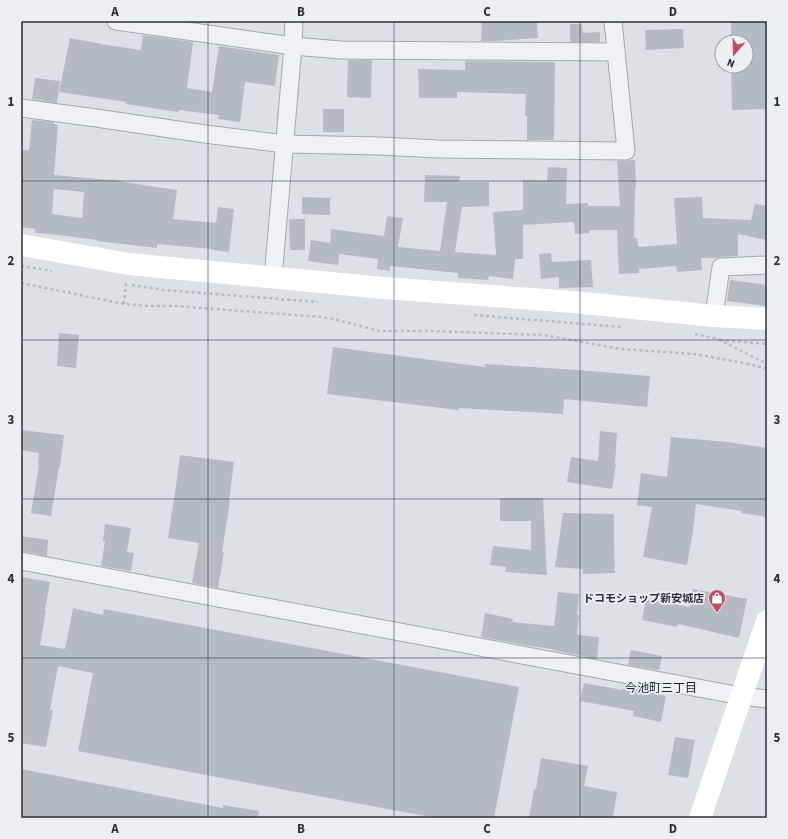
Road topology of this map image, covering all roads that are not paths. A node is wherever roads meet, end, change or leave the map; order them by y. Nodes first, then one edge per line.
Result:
1 (116, 21) edge
2 (294, 21) edge
3 (613, 21) edge
4 (293, 46) junction
5 (616, 52) junction
6 (21, 108) edge
7 (285, 144) junction
8 (21, 244) edge
9 (767, 265) edge
10 (273, 278) junction
11 (714, 316) junction
12 (767, 319) edge
13 (21, 561) edge
14 (767, 621) edge
15 (741, 696) junction
16 (767, 699) edge
17 (700, 818) edge

1 - 4 street
2 - 4 street
3 - 5 street
4 - 5 street
4 - 7 street
5 - 7 street
6 - 7 street
7 - 10 street
8 - 10 street
9 - 11 street
10 - 11 street
11 - 12 street
13 - 15 street
14 - 15 street
15 - 16 street
15 - 17 street

